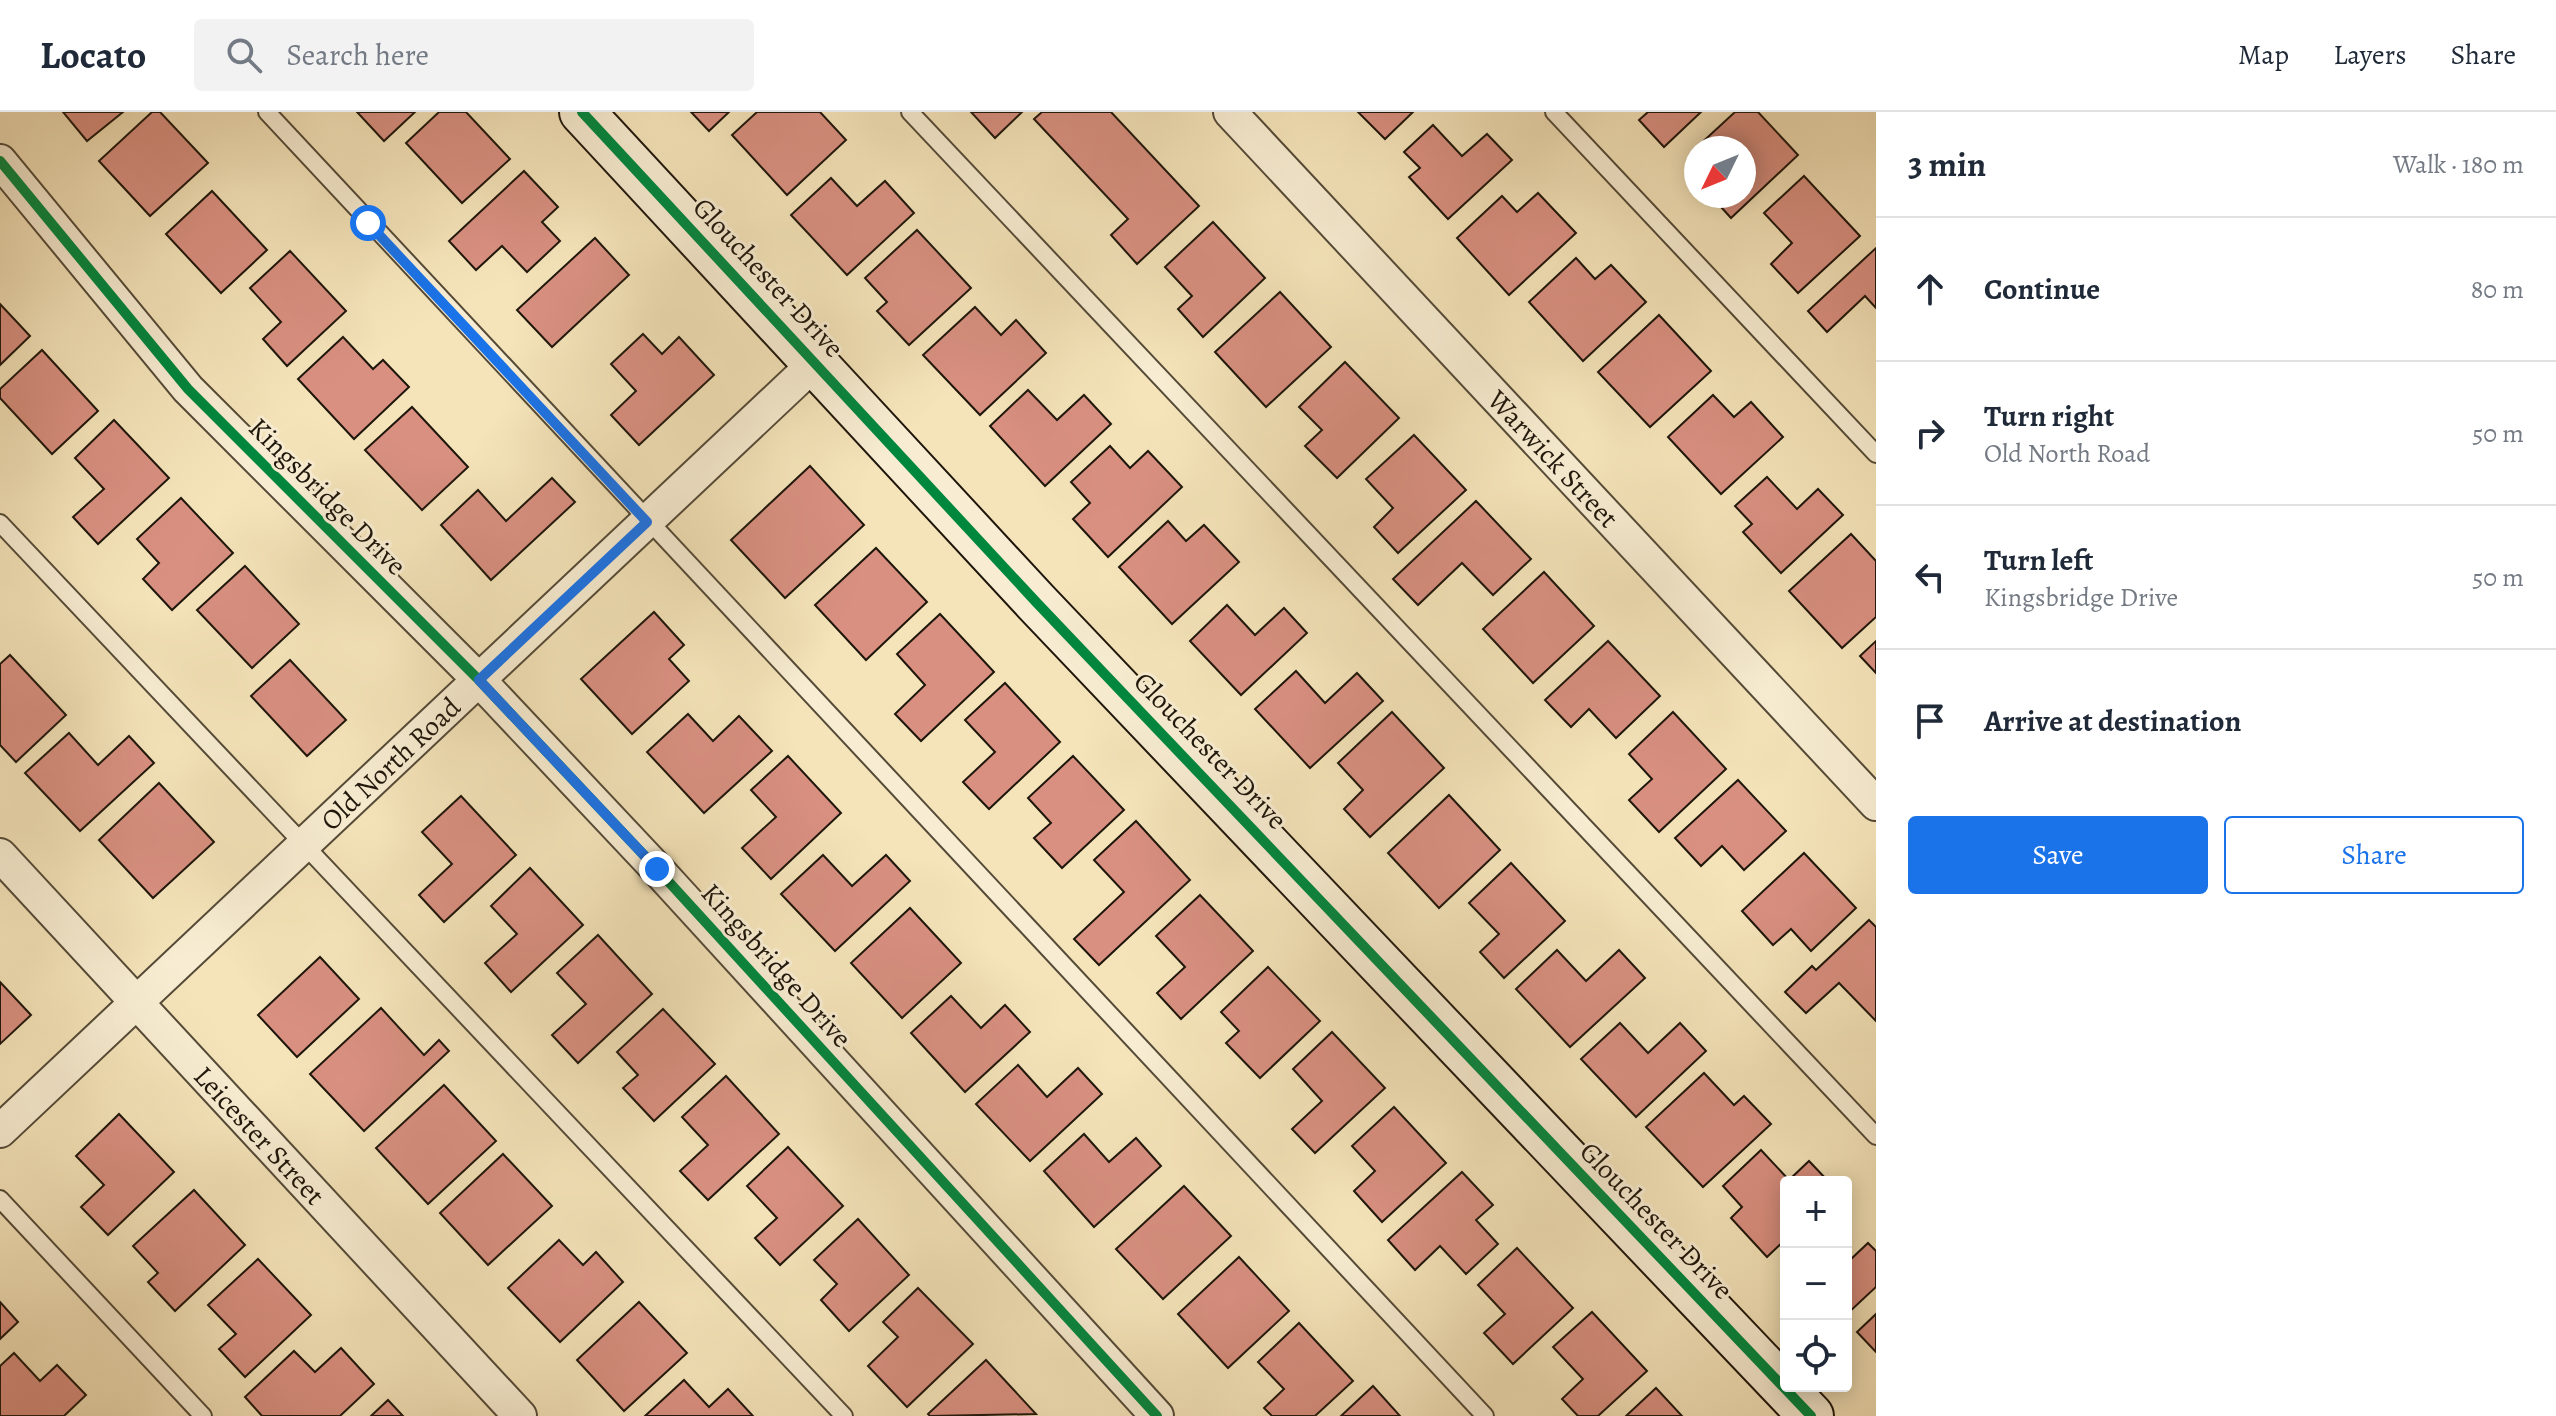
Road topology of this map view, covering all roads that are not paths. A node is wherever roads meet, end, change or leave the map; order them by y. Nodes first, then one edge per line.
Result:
1 (267, 112) edge
2 (582, 112) edge
3 (910, 112) edge
4 (1230, 112) edge
5 (1554, 112) edge
6 (0, 161) edge
7 (816, 362) junction
8 (1876, 454) edge
9 (647, 522) junction
10 (0, 523) edge
11 (479, 680) junction
12 (1876, 804) edge
13 (305, 843) junction
14 (0, 855) edge
15 (138, 1002) junction
16 (0, 1131) edge
17 (1876, 1136) edge
18 (0, 1199) edge
19 (203, 1416) edge
20 (520, 1416) edge
21 (844, 1416) edge
22 (1157, 1416) edge
23 (1485, 1416) edge
24 (1811, 1416) edge

1 - 9 lane
2 - 7 street, Glouchester Drive
3 - 17 lane
4 - 12 street, Warwick Street
5 - 8 lane
6 - 11 street, Kingsbridge Drive
7 - 9 street, Old North Road
7 - 24 street, Glouchester Drive
9 - 11 street, Old North Road
9 - 23 lane
10 - 13 lane
11 - 13 street, Old North Road
11 - 22 street, Kingsbridge Drive
13 - 15 street, Old North Road
13 - 21 lane
14 - 15 street, Leicester Street
15 - 16 street, Old North Road
15 - 20 street, Leicester Street
18 - 19 lane

